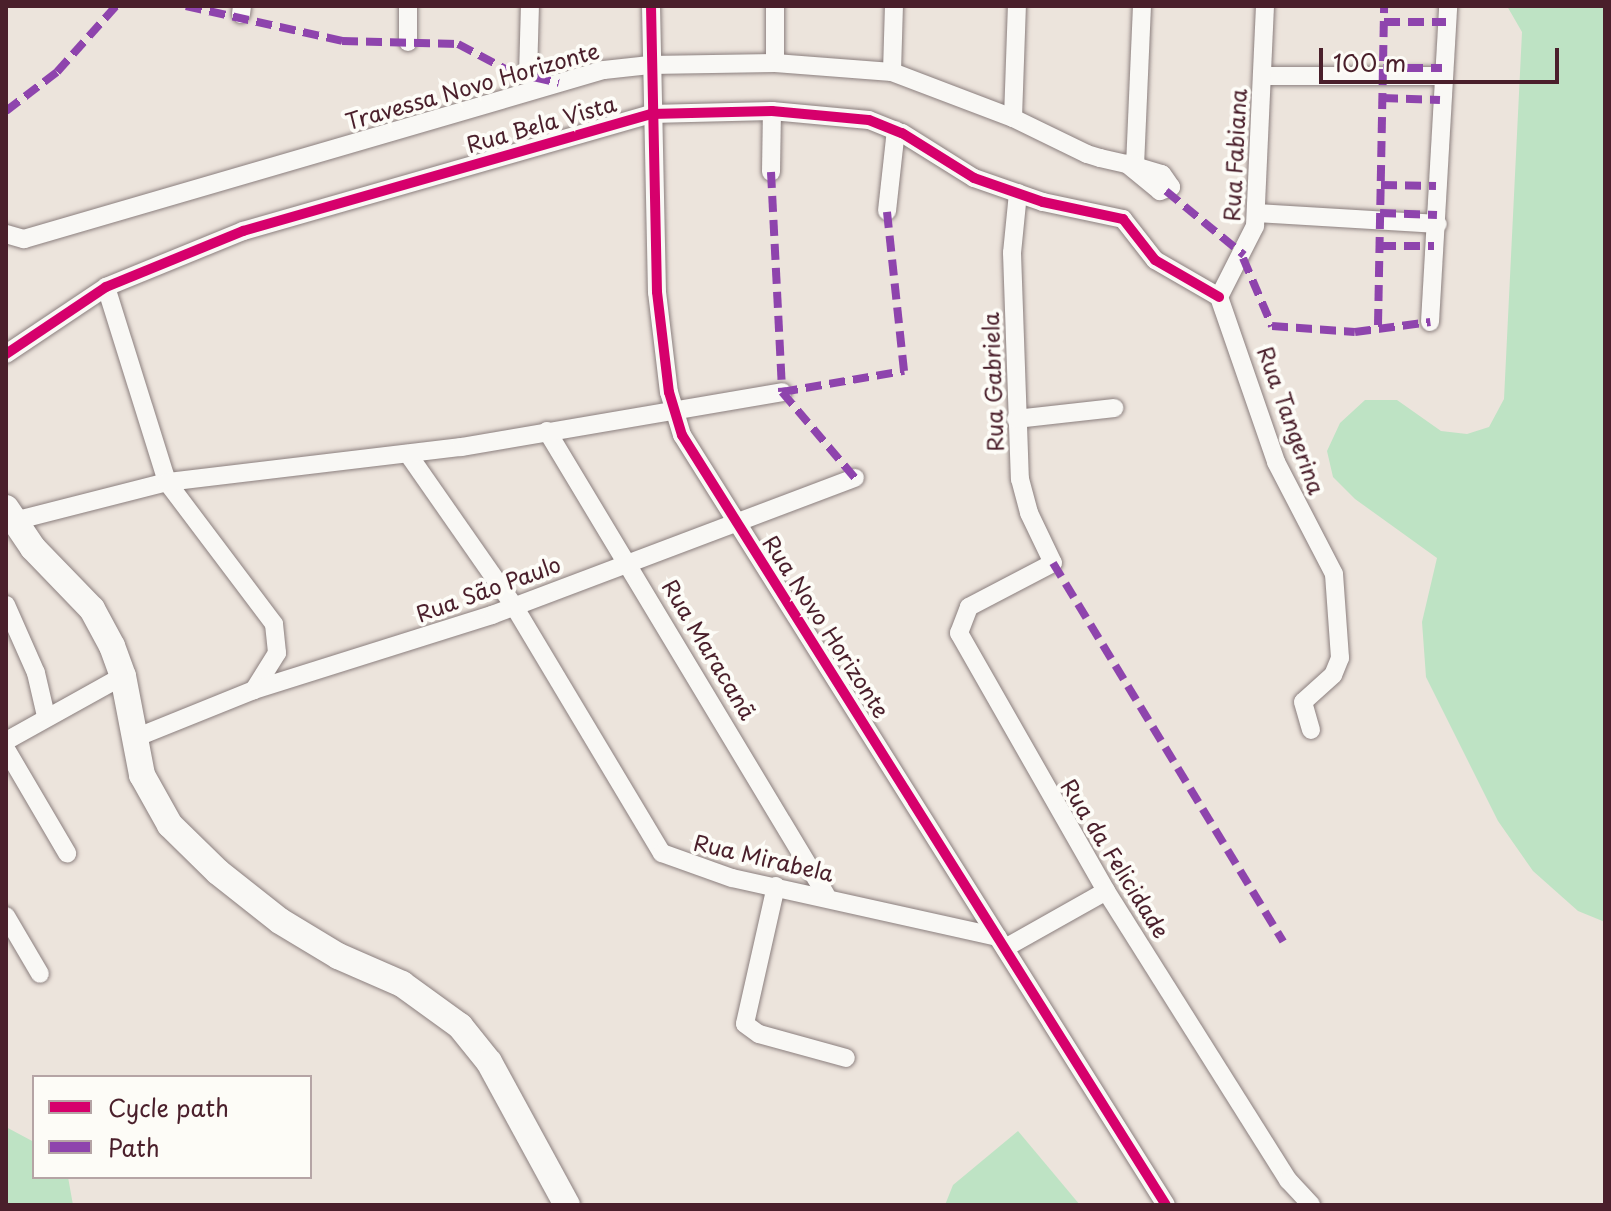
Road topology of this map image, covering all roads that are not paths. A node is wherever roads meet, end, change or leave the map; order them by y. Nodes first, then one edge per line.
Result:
1 (408, 6) edge
2 (530, 6) edge
3 (651, 6) edge
4 (775, 6) edge
5 (894, 6) edge
6 (1017, 6) edge
7 (1142, 6) edge
8 (1265, 6) edge
9 (1448, 6) edge
10 (408, 42) dead end
11 (775, 63) junction
12 (650, 65) junction
13 (892, 72) junction
14 (528, 76) dead end
15 (1263, 76) junction
16 (1441, 76) junction
17 (772, 111) junction
18 (651, 114) junction
19 (1013, 118) junction
20 (896, 130) junction
21 (1131, 165) junction
22 (771, 172) dead end
23 (1166, 191) dead end
24 (1018, 193) junction
25 (887, 211) dead end
26 (1257, 213) junction
27 (1438, 224) junction
28 (6, 234) edge
29 (106, 287) junction
30 (1219, 297) junction
31 (1430, 322) dead end
32 (6, 354) edge
33 (782, 392) dead end
34 (1114, 408) dead end
35 (673, 409) junction
36 (1016, 419) junction
37 (547, 431) junction
38 (408, 454) junction
39 (855, 478) dead end
40 (167, 482) junction
41 (10, 514) edge
42 (736, 523) junction
43 (628, 561) junction
44 (1053, 563) joint
45 (6, 605) edge
46 (514, 606) junction
47 (123, 676) junction
48 (254, 690) junction
49 (46, 716) junction
50 (1311, 730) dead end
51 (135, 738) junction
52 (6, 741) edge
53 (6, 749) edge
54 (67, 853) dead end
55 (776, 886) junction
56 (1106, 891) junction
57 (826, 895) junction
58 (6, 916) edge
59 (1001, 942) junction
60 (40, 974) dead end
61 (846, 1058) dead end
62 (567, 1205) edge
63 (1166, 1205) edge
64 (1311, 1205) edge

1 - 10 street
2 - 14 street
3 - 12 street, Rua Novo Horizonte
4 - 11 street
5 - 13 street
6 - 19 street
7 - 21 street
8 - 15 street, Rua Fabiana
9 - 16 street
11 - 12 street, Travessa Novo Horizonte
11 - 13 street, Travessa Novo Horizonte
12 - 18 street, Rua Novo Horizonte
12 - 28 street, Travessa Novo Horizonte
13 - 19 street, Travessa Novo Horizonte
15 - 16 street
15 - 26 street, Rua Fabiana
16 - 27 street
17 - 18 street, Rua Bela Vista
17 - 20 street, Rua Bela Vista
17 - 22 street
18 - 29 street, Rua Bela Vista
18 - 35 street, Rua Novo Horizonte
19 - 21 street, Travessa Novo Horizonte
20 - 24 street, Rua Bela Vista
20 - 25 street
21 - 23 street, Travessa Novo Horizonte
24 - 30 street, Rua Bela Vista
24 - 36 street, Rua Gabriela
26 - 27 street
26 - 30 street, Rua Fabiana
27 - 31 street
29 - 32 street, Rua Bela Vista
29 - 40 street
30 - 50 street, Rua Tangerina
33 - 35 street
34 - 36 street
35 - 37 street
35 - 42 street, Rua Novo Horizonte
36 - 44 street, Rua Gabriela
37 - 38 street
37 - 43 street, Rua Maracanã
38 - 40 street
38 - 46 street, Rua Mirabela
39 - 42 street, Rua São Paulo
40 - 41 street
40 - 48 street
41 - 47 main road
42 - 43 street, Rua São Paulo
42 - 59 street, Rua Novo Horizonte
43 - 46 street, Rua São Paulo
43 - 57 street, Rua Maracanã
44 - 56 street, Rua da Felicidade
45 - 49 street
46 - 48 street, Rua São Paulo
46 - 55 street, Rua Mirabela
47 - 49 street
47 - 51 main road
48 - 51 street, Rua São Paulo
49 - 52 street
51 - 62 main road
53 - 54 street
55 - 57 street, Rua Mirabela
55 - 61 street
56 - 59 street
56 - 64 street, Rua da Felicidade
57 - 59 street, Rua Mirabela
58 - 60 street
59 - 63 street, Rua Novo Horizonte

